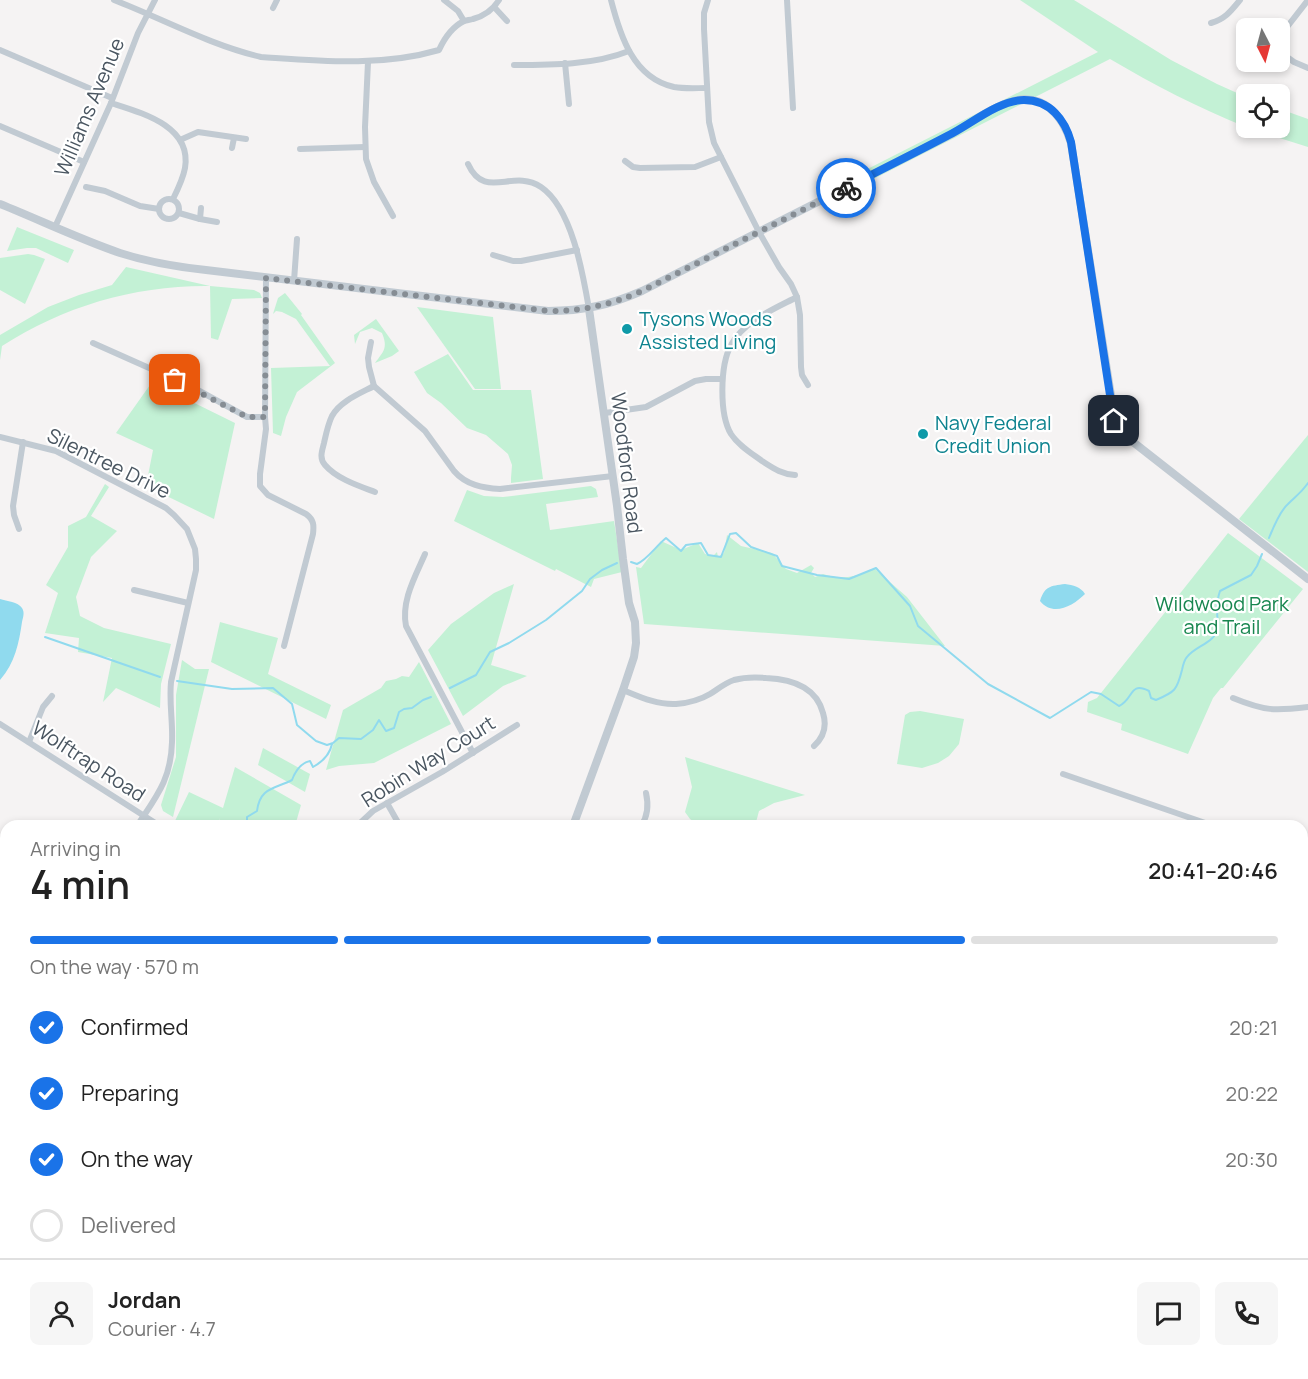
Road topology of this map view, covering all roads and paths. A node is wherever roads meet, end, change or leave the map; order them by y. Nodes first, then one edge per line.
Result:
1 (114, 0) edge
2 (156, 0) edge
3 (277, 0) edge
4 (444, 0) edge
5 (499, 0) edge
6 (611, 0) edge
7 (708, 0) edge
8 (787, 0) edge
9 (1240, 0) edge
10 (1308, 0) edge
11 (273, 8) dead end
12 (495, 8) junction
13 (147, 14) junction
14 (464, 21) junction
15 (507, 21) dead end
16 (1211, 23) dead end
17 (1290, 23) edge
18 (0, 50) edge
19 (629, 51) junction
20 (1290, 59) edge
21 (368, 62) junction
22 (565, 63) junction
23 (514, 65) dead end
24 (1308, 68) edge
25 (707, 88) junction
26 (112, 100) junction
27 (569, 104) dead end
28 (793, 108) dead end
29 (0, 126) edge
30 (234, 138) junction
31 (246, 139) dead end
32 (180, 140) junction
33 (365, 147) junction
34 (232, 148) dead end
35 (300, 149) dead end
36 (721, 157) junction
37 (625, 161) dead end
38 (84, 162) junction
39 (468, 164) dead end
40 (107, 182) dead end
41 (86, 187) dead end
42 (105, 191) junction
43 (173, 200) junction
44 (0, 204) edge
45 (201, 208) dead end
46 (159, 209) junction
47 (179, 213) junction
48 (393, 216) dead end
49 (200, 219) junction
50 (217, 222) dead end
51 (55, 227) junction
52 (759, 232) junction
53 (297, 239) dead end
54 (577, 250) junction
55 (492, 255) dead end
56 (266, 278) junction
57 (294, 281) junction
58 (796, 297) junction
59 (589, 309) junction
60 (371, 342) dead end
61 (93, 343) dead end
62 (722, 379) junction
63 (374, 386) junction
64 (808, 386) dead end
65 (604, 412) junction
66 (265, 417) junction
67 (0, 436) edge
68 (23, 442) junction
69 (795, 475) dead end
70 (613, 476) junction
71 (375, 492) dead end
72 (19, 529) dead end
73 (425, 554) dead end
74 (1308, 579) edge
75 (134, 590) dead end
76 (188, 603) junction
77 (284, 646) dead end
78 (623, 690) junction
79 (52, 696) dead end
80 (1233, 698) dead end
81 (1308, 707) edge
82 (0, 724) edge
83 (517, 725) dead end
84 (29, 742) junction
85 (814, 746) dead end
86 (473, 753) junction
87 (1063, 774) dead end
88 (646, 793) dead end
89 (387, 803) junction
90 (144, 816) junction
91 (141, 820) edge
92 (150, 820) edge
93 (364, 820) edge
94 (397, 820) edge
95 (575, 820) edge
96 (645, 820) edge
97 (1196, 820) edge

1 - 13 street
2 - 13 street, Williams Avenue
3 - 11 street
4 - 14 street
5 - 12 street
6 - 19 street
7 - 25 street
8 - 28 street
9 - 16 street
10 - 17 street
12 - 14 street
12 - 15 street
13 - 21 street
13 - 26 street, Williams Avenue
14 - 21 street
18 - 26 street
19 - 22 street
19 - 25 street
20 - 24 street
21 - 33 street
22 - 23 street
22 - 27 street
25 - 36 street
26 - 32 street
26 - 38 street, Williams Avenue
29 - 38 street
30 - 31 street
30 - 32 street
30 - 34 street
32 - 43 street
33 - 35 street
33 - 48 street
36 - 37 street
36 - 52 street
38 - 51 street, Williams Avenue
39 - 54 street, Woodford Road
40 - 42 street
41 - 42 street
42 - 46 street
43 - 46 street
43 - 47 street
44 - 51 street
45 - 49 street
46 - 47 street
47 - 49 street
49 - 50 street
51 - 56 street
52 - 58 street
52 - 59 street
52 - 74 street
53 - 57 street
54 - 55 street
54 - 59 street, Woodford Road
56 - 57 street
56 - 66 street
57 - 59 street
58 - 62 street
58 - 64 street
59 - 65 street, Woodford Road
60 - 63 street
61 - 66 street
62 - 65 street
62 - 69 street
63 - 70 street
63 - 71 street
65 - 70 street, Woodford Road
66 - 77 street
67 - 68 street, Silentree Drive
68 - 72 street
68 - 76 street, Silentree Drive
70 - 78 street, Woodford Road
73 - 86 street
75 - 76 street
76 - 90 street, Silentree Drive
78 - 85 street
78 - 95 street, Woodford Road
79 - 84 street
80 - 81 street
82 - 84 street, Wolftrap Road
83 - 86 street, Robin Way Court
84 - 90 street, Wolftrap Road
86 - 89 street, Robin Way Court
87 - 97 street
88 - 96 street
89 - 93 street, Robin Way Court
89 - 94 street
90 - 91 street, Silentree Drive
90 - 92 street, Wolftrap Road

